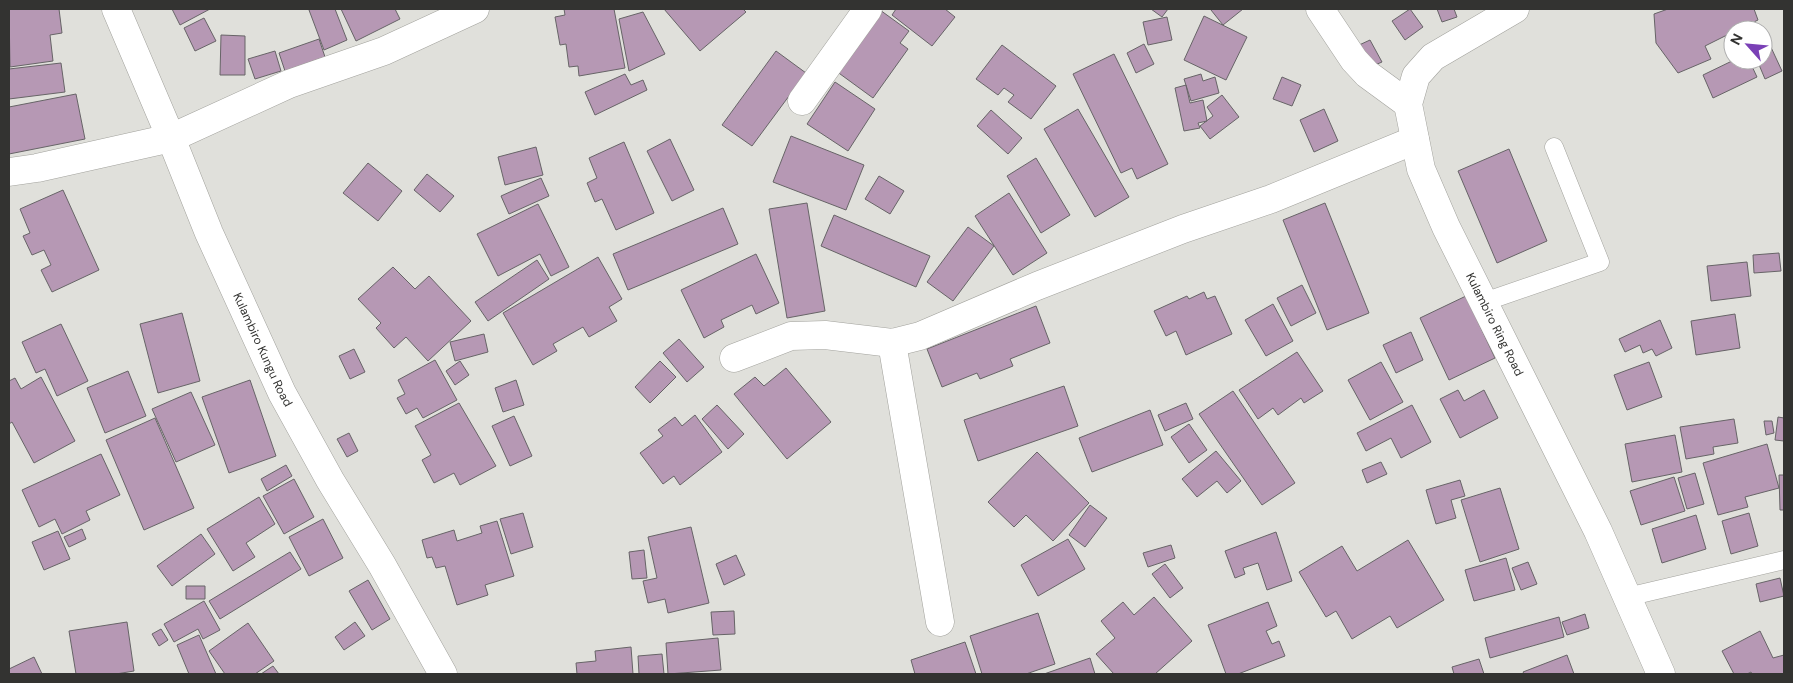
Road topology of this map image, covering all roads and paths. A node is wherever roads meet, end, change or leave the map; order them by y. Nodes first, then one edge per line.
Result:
1 (116, 9) edge
2 (475, 9) edge
3 (868, 9) edge
4 (1320, 9) edge
5 (1515, 9) edge
6 (802, 101) dead end
7 (1408, 104) junction
8 (171, 138) junction
9 (1415, 140) junction
10 (1554, 147) dead end
11 (9, 172) edge
12 (1484, 302) junction
13 (892, 343) junction
14 (734, 358) dead end
15 (1784, 560) edge
16 (1627, 597) junction
17 (940, 622) dead end
18 (443, 674) edge
19 (1661, 674) edge

1 - 8 street, Kulambiro Kungu Road
2 - 8 street
3 - 6 street
4 - 7 street
5 - 7 street, Kulambiro Ring Road
7 - 9 street, Kulambiro Ring Road
8 - 11 street
8 - 18 street, Kulambiro Kungu Road
9 - 12 street, Kulambiro Ring Road
9 - 13 street
10 - 12 lane
12 - 16 street, Kulambiro Ring Road
13 - 14 street
13 - 17 street
15 - 16 lane
16 - 19 street, Kulambiro Ring Road

